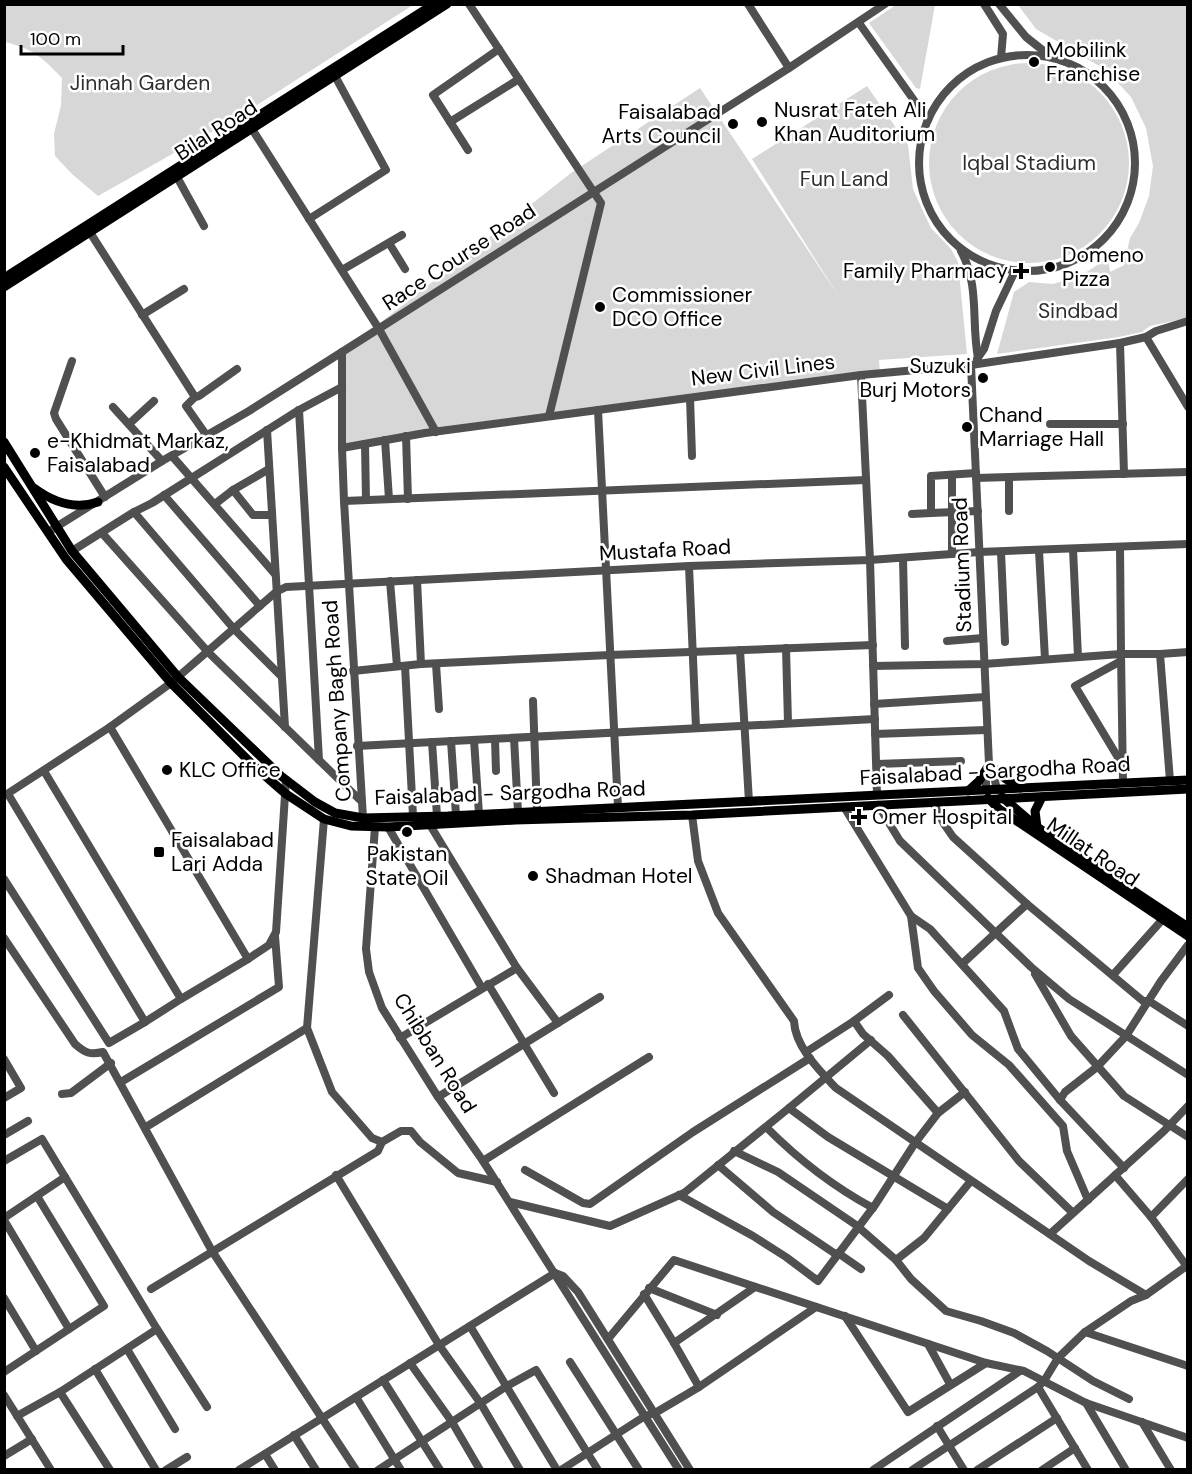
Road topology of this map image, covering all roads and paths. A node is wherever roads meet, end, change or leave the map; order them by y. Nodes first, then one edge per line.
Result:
1 (434, 4) edge
2 (447, 4) edge
3 (469, 4) edge
4 (748, 4) edge
5 (885, 4) edge
6 (984, 4) edge
7 (999, 4) edge
8 (860, 22) junction
9 (499, 49) junction
10 (1002, 58) junction
11 (1052, 58) junction
12 (789, 68) junction
13 (335, 76) junction
14 (519, 79) junction
15 (928, 120) junction
16 (450, 122) junction
17 (252, 129) junction
18 (468, 150) dead end
19 (177, 177) junction
20 (594, 192) junction
21 (309, 219) junction
22 (204, 226) dead end
23 (91, 234) junction
24 (402, 235) dead end
25 (389, 243) junction
26 (960, 249) junction
27 (342, 270) junction
28 (405, 270) dead end
29 (1015, 271) junction
30 (4, 278) edge
31 (4, 287) edge
32 (184, 289) dead end
33 (142, 315) junction
34 (1188, 321) edge
35 (380, 329) junction
36 (1146, 337) junction
37 (1120, 343) junction
38 (342, 352) junction
39 (978, 358) junction
40 (72, 361) dead end
41 (971, 365) junction
42 (237, 369) dead end
43 (861, 375) junction
44 (342, 387) junction
45 (195, 397) junction
46 (690, 398) junction
47 (154, 401) dead end
48 (113, 407) dead end
49 (1188, 407) edge
50 (299, 410) junction
51 (598, 410) junction
52 (549, 416) junction
53 (129, 424) junction
54 (1050, 424) dead end
55 (1123, 424) junction
56 (267, 430) junction
57 (436, 432) junction
58 (207, 436) junction
59 (406, 436) junction
60 (385, 440) junction
61 (4, 442) edge
62 (365, 444) junction
63 (342, 448) junction
64 (172, 456) junction
65 (692, 456) dead end
66 (162, 461) junction
67 (4, 467) edge
68 (270, 469) junction
69 (1188, 472) edge
70 (952, 474) junction
71 (1123, 474) junction
72 (976, 475) junction
73 (192, 477) junction
74 (1009, 477) junction
75 (866, 480) junction
76 (30, 484) junction
77 (233, 490) junction
78 (601, 491) junction
79 (164, 495) junction
80 (102, 499) junction
81 (408, 499) junction
82 (366, 500) junction
83 (388, 500) junction
84 (344, 501) junction
85 (215, 504) junction
86 (978, 511) junction
87 (1009, 511) dead end
88 (134, 512) junction
89 (951, 512) junction
90 (931, 513) junction
91 (912, 514) dead end
92 (272, 515) junction
93 (52, 530) junction
94 (102, 533) junction
95 (1188, 544) edge
96 (1120, 547) junction
97 (1073, 549) junction
98 (72, 551) junction
99 (1039, 551) junction
100 (979, 552) junction
101 (1001, 552) junction
102 (952, 554) junction
103 (903, 558) junction
104 (870, 560) junction
105 (689, 566) junction
106 (606, 571) junction
107 (275, 574) junction
108 (417, 580) junction
109 (390, 581) junction
110 (348, 583) junction
111 (310, 585) junction
112 (276, 592) junction
113 (260, 606) junction
114 (234, 629) junction
115 (983, 638) junction
116 (947, 641) dead end
117 (1005, 642) dead end
118 (873, 645) junction
119 (905, 646) dead end
120 (786, 648) junction
121 (741, 650) junction
122 (693, 651) junction
123 (208, 652) junction
124 (1188, 652) edge
125 (1160, 654) junction
126 (610, 655) junction
127 (1078, 657) junction
128 (1121, 658) junction
129 (1045, 659) junction
130 (421, 664) junction
131 (436, 664) junction
132 (984, 664) junction
133 (401, 666) junction
134 (873, 666) junction
135 (353, 671) junction
136 (281, 676) junction
137 (175, 680) junction
138 (985, 697) junction
139 (533, 701) dead end
140 (874, 704) junction
141 (439, 709) dead end
142 (875, 719) junction
143 (788, 723) junction
144 (745, 726) junction
145 (110, 727) junction
146 (285, 727) junction
147 (696, 728) junction
148 (986, 730) junction
149 (614, 733) junction
150 (875, 734) junction
151 (533, 736) junction
152 (514, 738) junction
153 (495, 739) junction
154 (474, 740) junction
155 (451, 741) junction
156 (432, 742) junction
157 (409, 743) junction
158 (357, 746) junction
159 (319, 760) junction
160 (961, 760) dead end
161 (877, 764) junction
162 (1123, 765) junction
163 (989, 766) junction
164 (44, 771) junction
165 (496, 771) dead end
166 (286, 780) junction
167 (1188, 780) edge
168 (1170, 782) junction
169 (1123, 783) junction
170 (1020, 788) junction
171 (1188, 789) edge
172 (997, 790) junction
173 (968, 791) junction
174 (286, 794) junction
175 (6, 795) edge
176 (988, 795) junction
177 (1042, 797) junction
178 (360, 800) junction
179 (877, 800) junction
180 (1004, 800) junction
181 (749, 802) junction
182 (933, 802) junction
183 (618, 807) junction
184 (844, 807) junction
185 (537, 811) junction
186 (518, 812) junction
187 (479, 814) junction
188 (456, 815) junction
189 (692, 815) junction
190 (413, 816) junction
191 (437, 816) junction
192 (363, 818) junction
193 (324, 819) junction
194 (430, 825) junction
195 (375, 827) junction
196 (388, 827) junction
197 (1037, 827) junction
198 (4, 879) edge
199 (1027, 904) junction
200 (911, 916) junction
201 (1161, 920) junction
202 (1187, 926) edge
203 (994, 934) junction
204 (275, 936) junction
205 (1188, 936) edge
206 (4, 938) edge
207 (1188, 945) edge
208 (248, 959) junction
209 (962, 964) junction
210 (1031, 967) junction
211 (517, 968) junction
212 (1113, 975) junction
213 (485, 986) junction
214 (889, 995) dead end
215 (600, 998) dead end
216 (181, 999) junction
217 (1149, 1001) junction
218 (903, 1015) dead end
219 (145, 1022) junction
220 (854, 1022) junction
221 (558, 1023) junction
222 (1188, 1026) edge
223 (307, 1028) junction
224 (1126, 1036) junction
225 (400, 1038) junction
226 (871, 1040) junction
227 (109, 1042) junction
228 (524, 1043) junction
229 (103, 1052) junction
230 (808, 1055) junction
231 (649, 1057) dead end
232 (4, 1059) edge
233 (111, 1063) junction
234 (1097, 1067) junction
235 (1188, 1075) edge
236 (826, 1077) junction
237 (121, 1082) junction
238 (965, 1092) junction
239 (554, 1093) dead end
240 (62, 1094) dead end
241 (438, 1097) junction
242 (4, 1098) edge
243 (1060, 1100) junction
244 (1188, 1106) edge
245 (789, 1108) junction
246 (938, 1113) junction
247 (1076, 1117) junction
248 (28, 1121) dead end
249 (1170, 1125) junction
250 (1064, 1126) junction
251 (146, 1127) junction
252 (767, 1128) junction
253 (4, 1135) edge
254 (1188, 1137) edge
255 (382, 1142) junction
256 (915, 1143) junction
257 (734, 1151) junction
258 (4, 1161) edge
259 (483, 1161) junction
260 (718, 1165) junction
261 (1124, 1168) junction
262 (525, 1170) dead end
263 (336, 1175) junction
264 (1115, 1175) junction
265 (893, 1176) junction
266 (65, 1177) junction
267 (1188, 1179) edge
268 (496, 1182) junction
269 (970, 1182) junction
270 (679, 1195) junction
271 (37, 1196) junction
272 (1088, 1200) junction
273 (510, 1202) junction
274 (873, 1208) junction
275 (948, 1209) junction
276 (1073, 1213) junction
277 (1151, 1216) junction
278 (4, 1219) edge
279 (859, 1227) junction
280 (1050, 1234) junction
281 (212, 1251) junction
282 (838, 1254) junction
283 (896, 1260) junction
284 (1187, 1266) edge
285 (861, 1269) dead end
286 (555, 1273) junction
287 (755, 1287) junction
288 (151, 1289) dead end
289 (647, 1291) junction
290 (1146, 1295) junction
291 (4, 1298) edge
292 (816, 1307) junction
293 (717, 1315) junction
294 (844, 1316) junction
295 (470, 1326) junction
296 (69, 1329) junction
297 (157, 1329) junction
298 (1085, 1332) junction
299 (608, 1339) junction
300 (674, 1343) junction
301 (928, 1344) junction
302 (439, 1345) junction
303 (127, 1349) junction
304 (36, 1351) junction
305 (1058, 1358) junction
306 (570, 1362) dead end
307 (410, 1363) junction
308 (986, 1363) junction
309 (1188, 1366) edge
310 (95, 1369) junction
311 (1020, 1371) junction
312 (4, 1372) edge
313 (383, 1380) junction
314 (1044, 1381) junction
315 (950, 1384) junction
316 (507, 1386) junction
317 (699, 1387) junction
318 (1038, 1387) junction
319 (60, 1392) junction
320 (4, 1395) edge
321 (356, 1397) junction
322 (1129, 1399) dead end
323 (1086, 1403) junction
324 (481, 1404) junction
325 (7, 1407) edge
326 (207, 1407) dead end
327 (656, 1413) junction
328 (17, 1416) junction
329 (645, 1416) junction
330 (322, 1418) junction
331 (1057, 1418) junction
332 (452, 1422) junction
333 (1142, 1422) junction
334 (937, 1426) junction
335 (175, 1429) dead end
336 (616, 1434) junction
337 (294, 1435) junction
338 (1188, 1438) edge
339 (32, 1439) junction
340 (423, 1441) junction
341 (949, 1445) junction
342 (1075, 1448) junction
343 (587, 1453) junction
344 (265, 1454) junction
345 (4, 1456) edge
346 (187, 1456) dead end
347 (394, 1459) junction
348 (51, 1470) edge
349 (110, 1470) edge
350 (156, 1470) edge
351 (166, 1470) edge
352 (239, 1470) edge
353 (275, 1470) edge
354 (316, 1470) edge
355 (356, 1470) edge
356 (378, 1470) edge
357 (401, 1470) edge
358 (440, 1470) edge
359 (480, 1470) edge
360 (520, 1470) edge
361 (559, 1470) edge
362 (598, 1470) edge
363 (639, 1470) edge
364 (679, 1470) edge
365 (690, 1470) edge
366 (873, 1470) edge
367 (912, 1470) edge
368 (964, 1470) edge
369 (977, 1470) edge
370 (1042, 1470) edge
371 (1088, 1470) edge
372 (1126, 1470) edge
373 (1171, 1470) edge

1 - 30 main road, Bilal Road
2 - 13 main road, Bilal Road
3 - 9 street
4 - 12 street
5 - 8 street, Race Course Road
6 - 10 street
7 - 11 street
8 - 12 street, Race Course Road
8 - 15 street
9 - 14 street
9 - 16 street
10 - 11 street
10 - 15 street
11 - 29 street
12 - 20 street, Race Course Road
13 - 17 main road, Bilal Road
13 - 21 street
14 - 16 street
14 - 20 street
15 - 26 street
16 - 18 street
17 - 19 main road, Bilal Road
17 - 21 street
19 - 22 street
19 - 23 main road, Bilal Road
20 - 35 street, Race Course Road
20 - 52 street
21 - 27 street
23 - 31 main road, Bilal Road
23 - 33 street
24 - 25 street
25 - 27 street
25 - 28 street
26 - 29 street
26 - 39 street
27 - 35 street
29 - 39 street
32 - 33 street
33 - 45 street
34 - 36 street, New Civil Lines
35 - 38 street, Race Course Road
35 - 57 street
36 - 37 street, New Civil Lines
36 - 49 street
37 - 41 street, New Civil Lines
37 - 55 street
38 - 44 street, Company Bagh Road
38 - 58 street, Race Course Road
39 - 41 street
40 - 80 street
41 - 43 street, New Civil Lines
41 - 72 street, Stadium Road
42 - 45 street
43 - 46 street, New Civil Lines
43 - 75 street
44 - 50 street
44 - 63 street, Company Bagh Road
45 - 58 street
46 - 51 street, New Civil Lines
46 - 65 street
47 - 53 street
48 - 53 street
50 - 56 street
50 - 111 street
51 - 52 street, New Civil Lines
51 - 78 street
52 - 57 street, New Civil Lines
53 - 66 street
54 - 55 street
55 - 71 street
56 - 68 street
56 - 73 street
57 - 59 street, New Civil Lines
58 - 64 street, Race Course Road
59 - 60 street, New Civil Lines
59 - 81 street
60 - 62 street, New Civil Lines
60 - 83 street
61 - 76 main road, Faisalabad - Sargodha Road
62 - 63 street, New Civil Lines
62 - 82 street
63 - 84 street, Company Bagh Road
64 - 66 street, Race Course Road
64 - 73 street
66 - 80 street, Race Course Road
67 - 93 main road, Faisalabad - Sargodha Road
68 - 77 street
68 - 92 street
69 - 71 street
70 - 72 street
70 - 89 street
70 - 90 street
71 - 74 street
72 - 74 street
72 - 86 street, Stadium Road
73 - 79 street
73 - 85 street
74 - 87 street
75 - 78 street
75 - 104 street
76 - 80 main road
76 - 93 main road, Faisalabad - Sargodha Road
77 - 85 street
77 - 92 street
78 - 81 street
78 - 106 street
79 - 88 street
79 - 113 street
80 - 93 street, Race Course Road
81 - 83 street
82 - 83 street
82 - 84 street
84 - 110 street, Company Bagh Road
85 - 107 street
86 - 89 street
86 - 100 street, Stadium Road
88 - 94 street
88 - 114 street
89 - 90 street
89 - 102 street
90 - 91 street
92 - 107 street
93 - 98 main road, Faisalabad - Sargodha Road
93 - 137 main road, Faisalabad - Sargodha Road
94 - 98 street
94 - 123 street
95 - 96 street, Mustafa Road
96 - 97 street, Mustafa Road
96 - 128 street
97 - 99 street, Mustafa Road
97 - 127 street
98 - 137 main road, Faisalabad - Sargodha Road
99 - 101 street, Mustafa Road
99 - 129 street
100 - 101 street, Mustafa Road
100 - 102 street, Mustafa Road
100 - 115 street, Stadium Road
101 - 117 street
102 - 103 street, Mustafa Road
103 - 104 street, Mustafa Road
103 - 119 street
104 - 105 street, Mustafa Road
104 - 118 street
105 - 106 street, Mustafa Road
105 - 122 street
106 - 108 street, Mustafa Road
106 - 126 street
107 - 112 street
108 - 109 street, Mustafa Road
108 - 130 street
109 - 110 street, Mustafa Road
109 - 133 street
110 - 111 street, Mustafa Road
110 - 135 street, Company Bagh Road
111 - 112 street, Mustafa Road
111 - 159 street
112 - 113 street, Mustafa Road
112 - 136 street
113 - 114 street, Mustafa Road
114 - 123 street, Mustafa Road
114 - 136 street
115 - 116 street
115 - 132 street, Stadium Road
118 - 120 street
118 - 134 street
120 - 121 street
120 - 143 street
121 - 122 street
121 - 144 street
122 - 126 street
122 - 147 street
123 - 137 street, Mustafa Road
123 - 146 street
124 - 125 street
125 - 128 street
125 - 168 street
126 - 131 street
126 - 149 street
127 - 128 street
127 - 129 street
128 - 162 street
128 - 162 street
129 - 132 street
130 - 131 street
130 - 133 street
131 - 141 street
132 - 134 street
132 - 138 street, Stadium Road
133 - 135 street
133 - 157 street
134 - 140 street
135 - 158 street, Company Bagh Road
136 - 146 street
137 - 145 street, Mustafa Road
137 - 166 main road, Faisalabad - Sargodha Road
137 - 174 main road, Faisalabad - Sargodha Road
138 - 140 street
138 - 148 street, Stadium Road
139 - 151 street
140 - 142 street
142 - 143 street
142 - 150 street
143 - 144 street
144 - 147 street
144 - 181 street
145 - 164 street, Mustafa Road
145 - 208 street
146 - 159 street
147 - 149 street
148 - 150 street
148 - 163 street, Stadium Road
149 - 151 street
149 - 183 street
150 - 161 street
151 - 152 street
151 - 185 street
152 - 153 street
152 - 186 street
153 - 154 street
153 - 165 street
154 - 155 street
154 - 187 street
155 - 156 street
155 - 188 street
156 - 157 street
156 - 191 street
157 - 158 street
157 - 190 street
158 - 178 street, Company Bagh Road
159 - 178 street
160 - 161 street
161 - 179 street
162 - 169 street
163 - 170 main road
163 - 172 street, Stadium Road
163 - 173 main road
163 - 176 street, Stadium Road
164 - 175 street, Mustafa Road
164 - 216 street
166 - 174 street
166 - 192 main road, Faisalabad - Sargodha Road
167 - 168 main road, Faisalabad - Sargodha Road
168 - 169 main road, Faisalabad - Sargodha Road
169 - 170 main road, Faisalabad - Sargodha Road
170 - 172 main road, Faisalabad - Sargodha Road
171 - 177 main road, Faisalabad - Sargodha Road
172 - 176 main road, Faisalabad - Sargodha Road
172 - 180 main road, Millat Road
173 - 176 main road, Faisalabad - Sargodha Road
173 - 179 main road, Faisalabad - Sargodha Road
174 - 193 main road, Faisalabad - Sargodha Road
174 - 204 street
175 - 219 street
176 - 180 main road, Faisalabad - Sargodha Road
176 - 182 main road, Faisalabad - Sargodha Road
176 - 201 main road, Millat Road
177 - 180 main road, Faisalabad - Sargodha Road
177 - 197 main road
178 - 192 street, Company Bagh Road
179 - 181 main road, Faisalabad - Sargodha Road
179 - 182 main road, Faisalabad - Sargodha Road
179 - 184 main road, Faisalabad - Sargodha Road
179 - 203 street
180 - 197 main road, Millat Road
181 - 183 main road, Faisalabad - Sargodha Road
182 - 199 street
183 - 185 main road, Faisalabad - Sargodha Road
184 - 189 main road, Faisalabad - Sargodha Road
184 - 200 street
185 - 186 main road, Faisalabad - Sargodha Road
186 - 187 main road, Faisalabad - Sargodha Road
187 - 188 main road, Faisalabad - Sargodha Road
188 - 191 main road, Faisalabad - Sargodha Road
189 - 194 main road, Faisalabad - Sargodha Road
189 - 230 street
190 - 191 main road, Faisalabad - Sargodha Road
190 - 192 main road, Faisalabad - Sargodha Road
193 - 195 main road, Faisalabad - Sargodha Road
193 - 223 street
194 - 196 main road, Faisalabad - Sargodha Road
194 - 211 street
195 - 196 main road, Faisalabad - Sargodha Road
195 - 225 street, Chibban Road
196 - 213 street
197 - 202 main road, Millat Road
198 - 227 street
199 - 203 street
199 - 212 street
200 - 209 street
200 - 250 street
201 - 205 main road, Millat Road
201 - 212 street
203 - 209 street
203 - 210 street
204 - 208 street
204 - 237 street
206 - 229 street
207 - 217 street
208 - 216 street
209 - 243 street
210 - 224 street
210 - 234 street
211 - 213 street
211 - 221 street
212 - 217 street
213 - 225 street
213 - 228 street
214 - 220 street
215 - 221 street
216 - 219 street
217 - 222 street
217 - 224 street
218 - 238 street
219 - 227 street
220 - 226 street
220 - 230 street
221 - 228 street
223 - 251 street
223 - 255 street
224 - 234 street
224 - 235 street
225 - 241 street, Chibban Road
226 - 236 street
226 - 246 street
227 - 229 street
228 - 239 street
228 - 241 street
229 - 233 street
230 - 236 street
230 - 262 street
231 - 259 street
232 - 242 street
233 - 237 street
233 - 240 street
234 - 243 street
234 - 249 street
236 - 245 street
236 - 256 street
237 - 251 street
238 - 246 street
238 - 276 street
241 - 259 street, Chibban Road
243 - 247 street
244 - 249 street
245 - 252 street
245 - 265 street
246 - 256 street
247 - 250 street
247 - 261 street
248 - 253 street
249 - 254 street
249 - 261 street
250 - 272 street
251 - 281 street
252 - 257 street
252 - 274 street
255 - 263 street
255 - 268 street
256 - 265 street
256 - 269 street
257 - 260 street
257 - 279 street
258 - 266 street
259 - 268 street, Chibban Road
260 - 270 street
260 - 282 street
261 - 264 street
263 - 281 street
263 - 302 street
264 - 272 street
264 - 277 street
265 - 274 street
265 - 275 street
266 - 271 street
266 - 297 street
267 - 277 street
268 - 273 street, Chibban Road
269 - 275 street
269 - 280 street
270 - 273 street
270 - 282 street
271 - 278 street
271 - 296 street
272 - 276 street
273 - 286 street, Chibban Road
274 - 279 street
275 - 283 street
276 - 280 street
277 - 284 street
278 - 296 street
279 - 282 street
279 - 283 street
280 - 290 street
281 - 288 street
281 - 330 street
282 - 285 street
283 - 305 street
284 - 290 street
286 - 295 street
286 - 299 street, Chibban Road
286 - 329 street, Chibban Road
287 - 289 street
287 - 292 street
287 - 293 street
289 - 293 street
289 - 299 street
289 - 300 street
290 - 298 street
291 - 304 street
292 - 294 street
292 - 317 street
293 - 300 street
294 - 301 street
294 - 315 street
295 - 302 street
295 - 316 street
296 - 304 street
297 - 303 street
297 - 326 street
298 - 305 street
298 - 309 street
299 - 327 street, Chibban Road
300 - 317 street
301 - 308 street
301 - 315 street
302 - 307 street
302 - 324 street
303 - 310 street
303 - 335 street
304 - 312 street
305 - 314 street
305 - 322 street
306 - 336 street
307 - 313 street
307 - 332 street
308 - 311 street
308 - 315 street
310 - 319 street
310 - 350 street
311 - 314 street
311 - 334 street
313 - 321 street
313 - 340 street
314 - 318 street
314 - 323 street
316 - 324 street
316 - 343 street
316 - 361 street
317 - 327 street
318 - 331 street
318 - 341 street
319 - 328 street
319 - 349 street
320 - 325 street
321 - 330 street
321 - 347 street
323 - 333 street
323 - 372 street
324 - 332 street
324 - 360 street
325 - 328 street
327 - 329 street
327 - 365 street, Chibban Road
328 - 339 street
329 - 336 street
329 - 364 street, Chibban Road
330 - 337 street
330 - 355 street
331 - 342 street
331 - 369 street
332 - 340 street
332 - 359 street
333 - 338 street
333 - 373 street
334 - 341 street
334 - 366 street
336 - 343 street
336 - 363 street
337 - 344 street
337 - 354 street
339 - 345 street
339 - 348 street
340 - 347 street
340 - 358 street
341 - 367 street
341 - 368 street
342 - 370 street
342 - 371 street
343 - 361 street
343 - 362 street
344 - 352 street
344 - 353 street
346 - 351 street
347 - 356 street
347 - 357 street

